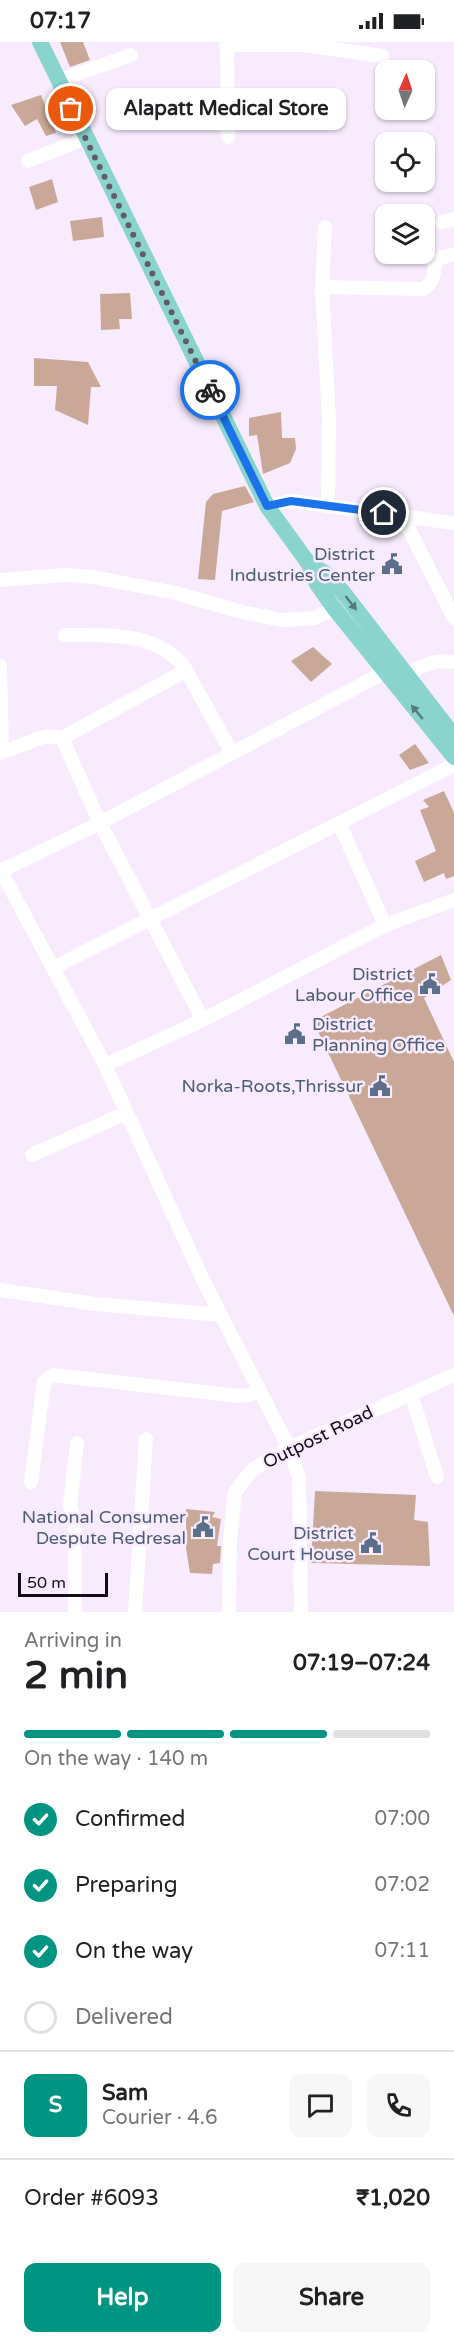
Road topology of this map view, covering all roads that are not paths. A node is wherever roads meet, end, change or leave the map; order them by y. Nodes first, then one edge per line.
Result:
1 (40, 42) edge
2 (226, 44) edge
3 (131, 55) dead end
4 (382, 56) dead end
5 (58, 81) junction
6 (228, 137) dead end
7 (86, 138) junction
8 (28, 161) dead end
9 (325, 227) dead end
10 (454, 255) edge
11 (322, 287) junction
12 (267, 506) junction
13 (328, 506) junction
14 (402, 516) junction
15 (454, 523) edge
16 (309, 564) junction
17 (0, 580) edge
18 (334, 608) junction
19 (454, 618) edge
20 (65, 635) dead end
21 (454, 662) edge
22 (0, 666) edge
23 (185, 671) junction
24 (397, 671) junction
25 (454, 736) edge
26 (62, 738) junction
27 (1, 752) edge
28 (232, 753) junction
29 (454, 758) edge
30 (454, 765) edge
31 (100, 823) junction
32 (339, 823) junction
33 (1, 870) edge
34 (454, 900) edge
35 (151, 918) junction
36 (385, 926) junction
37 (53, 968) junction
38 (203, 1020) junction
39 (105, 1065) junction
40 (126, 1113) junction
41 (32, 1155) dead end
42 (0, 1290) edge
43 (221, 1315) junction
44 (454, 1375) edge
45 (259, 1390) junction
46 (411, 1394) junction
47 (146, 1439) dead end
48 (77, 1443) dead end
49 (289, 1448) junction
50 (437, 1477) dead end
51 (31, 1482) dead end
52 (75, 1612) edge
53 (135, 1612) edge
54 (229, 1612) edge
55 (301, 1612) edge

1 - 5 main road
2 - 4 street
2 - 6 street
3 - 5 street
5 - 7 main road
7 - 8 street
7 - 12 main road
9 - 11 street
10 - 11 street
11 - 13 street
12 - 13 street
12 - 16 main road
13 - 14 street
14 - 15 street
14 - 19 street
16 - 18 main road
16 -> 24 main road
17 - 18 street
18 - 24 main road
20 - 23 street
21 - 24 street
22 - 27 street
23 - 26 street
23 - 28 street
24 - 25 main road
24 - 28 street
29 -> 24 main road
26 - 27 street
26 - 31 street
28 - 31 street
30 - 32 street
31 - 33 street
31 - 35 street
32 - 35 street
32 - 36 street
33 - 37 street
34 - 36 street
35 - 37 street
35 - 38 street
36 - 38 street
37 - 39 street
38 - 39 street
39 - 40 street
40 - 41 street
40 - 43 street
42 - 43 street
43 - 45 street
44 - 46 street, Outpost Road
45 - 49 street
45 - 51 street
46 - 49 street, Outpost Road
46 - 50 street
47 - 53 street
48 - 52 street
49 - 54 street, Outpost Road
49 - 55 street

